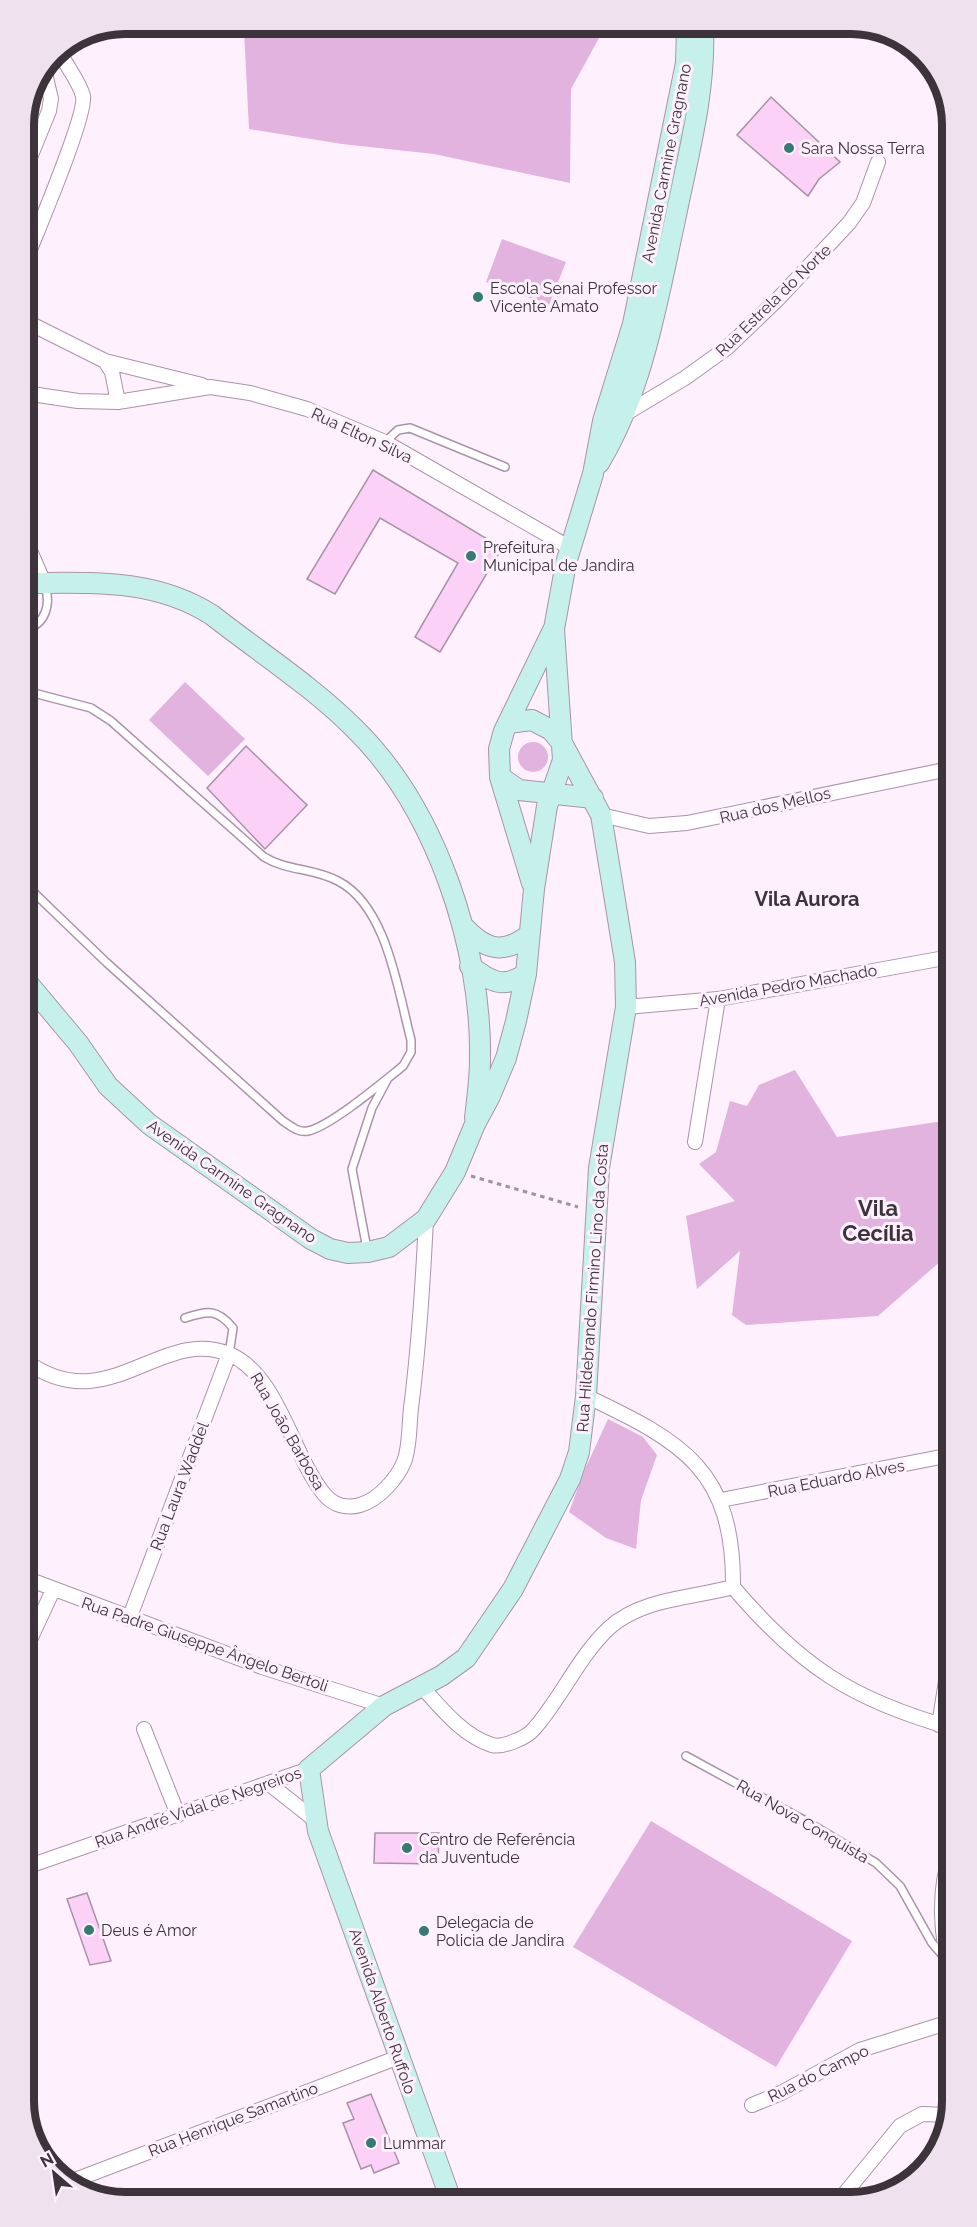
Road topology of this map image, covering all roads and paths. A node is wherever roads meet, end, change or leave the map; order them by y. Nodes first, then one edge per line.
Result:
1 (686, 35) edge
2 (703, 35) edge
3 (64, 59) edge
4 (47, 81) edge
5 (35, 145) edge
6 (878, 162) dead end
7 (35, 236) edge
8 (35, 326) edge
9 (105, 361) junction
10 (210, 387) junction
11 (35, 395) edge
12 (118, 402) junction
13 (624, 417) junction
14 (603, 421) junction
15 (385, 442) junction
16 (505, 467) dead end
17 (593, 474) junction
18 (572, 549) junction
19 (35, 583) edge
20 (35, 624) edge
21 (554, 628) junction
22 (35, 693) edge
23 (508, 723) junction
24 (562, 743) junction
25 (942, 770) edge
26 (500, 777) junction
27 (550, 795) junction
28 (597, 807) junction
29 (534, 889) junction
30 (35, 893) edge
31 (463, 926) junction
32 (529, 935) junction
33 (942, 958) edge
34 (470, 966) junction
35 (526, 974) junction
36 (35, 991) edge
37 (718, 999) junction
38 (626, 1007) junction
39 (388, 1078) junction
40 (475, 1124) junction
41 (695, 1142) dead end
42 (455, 1172) junction
43 (595, 1212) junction
44 (426, 1219) junction
45 (368, 1252) junction
46 (185, 1318) dead end
47 (229, 1354) junction
48 (34, 1366) edge
49 (586, 1396) junction
50 (942, 1457) edge
51 (721, 1500) junction
52 (34, 1582) edge
53 (734, 1587) junction
54 (53, 1590) junction
55 (129, 1619) junction
56 (34, 1631) edge
57 (422, 1687) junction
58 (384, 1706) junction
59 (942, 1725) edge
60 (144, 1729) dead end
61 (686, 1756) dead end
62 (309, 1769) junction
63 (268, 1784) junction
64 (178, 1815) junction
65 (315, 1820) junction
66 (34, 1864) edge
67 (942, 1954) edge
68 (942, 2024) edge
69 (399, 2057) junction
70 (752, 2105) dead end
71 (941, 2115) edge
72 (84, 2177) edge
73 (448, 2192) edge
74 (846, 2192) edge

1 - 14 street, Avenida Carmine Gragnano
2 - 13 street, Avenida Carmine Gragnano
3 - 7 street
4 - 5 street
6 - 13 street, Rua Estrela do Norte
8 - 9 street
9 - 10 street
9 - 12 street
10 - 12 street, Rua Elton Silva
10 - 15 street, Rua Elton Silva
11 - 12 street, Rua Elton Silva
13 - 14 street, Rua Estrela do Norte
13 - 17 street, Avenida Carmine Gragnano
14 - 17 street, Avenida Carmine Gragnano
15 - 16 lane
15 - 18 street, Rua Elton Silva
17 - 18 street, Avenida Carmine Gragnano
18 - 21 street, Avenida Carmine Gragnano
19 - 20 lane
19 - 31 street
21 - 23 street, Avenida Carmine Gragnano
21 - 24 street, Avenida Carmine Gragnano
22 - 39 lane
23 - 24 street
23 - 26 street, Avenida Carmine Gragnano
24 - 27 street, Avenida Carmine Gragnano
24 - 28 street, Rua Hildebrando Firmino Lino da Costa
25 - 28 street, Rua dos Mellos
26 - 27 street
26 - 29 street, Avenida Carmine Gragnano
27 - 28 street
27 - 29 street, Avenida Carmine Gragnano
28 - 38 street, Rua Hildebrando Firmino Lino da Costa
29 - 32 street, Avenida Carmine Gragnano
30 - 39 lane
31 - 32 street
31 - 34 street
32 - 35 street, Avenida Carmine Gragnano
33 - 37 street, Avenida Pedro Machado
34 - 35 street
34 - 40 street
35 - 40 street, Avenida Carmine Gragnano
36 - 45 street, Avenida Carmine Gragnano
37 - 38 street, Avenida Pedro Machado
37 - 41 street
38 - 43 street, Rua Hildebrando Firmino Lino da Costa
39 - 45 lane
40 - 42 street, Avenida Carmine Gragnano
42 - 43 path
42 - 44 street, Avenida Carmine Gragnano
43 - 49 street, Rua Hildebrando Firmino Lino da Costa
44 - 45 street, Avenida Carmine Gragnano
44 - 47 street, Rua João Barbosa
46 - 47 lane
47 - 48 street, Rua João Barbosa
47 - 55 street, Rua Laura Waddel
49 - 51 street
49 - 57 street, Rua Hildebrando Firmino Lino da Costa
50 - 51 street, Rua Eduardo Alves
51 - 53 street
52 - 54 street, Rua Padre Giuseppe Ângelo Bertoli
53 - 57 street
53 - 59 street
54 - 55 street, Rua Padre Giuseppe Ângelo Bertoli
54 - 56 street
55 - 58 street, Rua Padre Giuseppe Ângelo Bertoli
57 - 58 street, Rua Hildebrando Firmino Lino da Costa
58 - 62 street, Rua André Vidal de Negreiros
60 - 64 street
61 - 67 lane, Rua Nova Conquista
62 - 63 street, Rua André Vidal de Negreiros
62 - 65 street, Avenida Alberto Ruffolo
63 - 64 street, Rua André Vidal de Negreiros
63 - 65 street
64 - 66 street, Rua André Vidal de Negreiros
65 - 69 street, Avenida Alberto Ruffolo
68 - 70 street, Rua do Campo
69 - 72 street, Rua Henrique Samartino
69 - 73 street, Avenida Alberto Ruffolo
71 - 74 street

